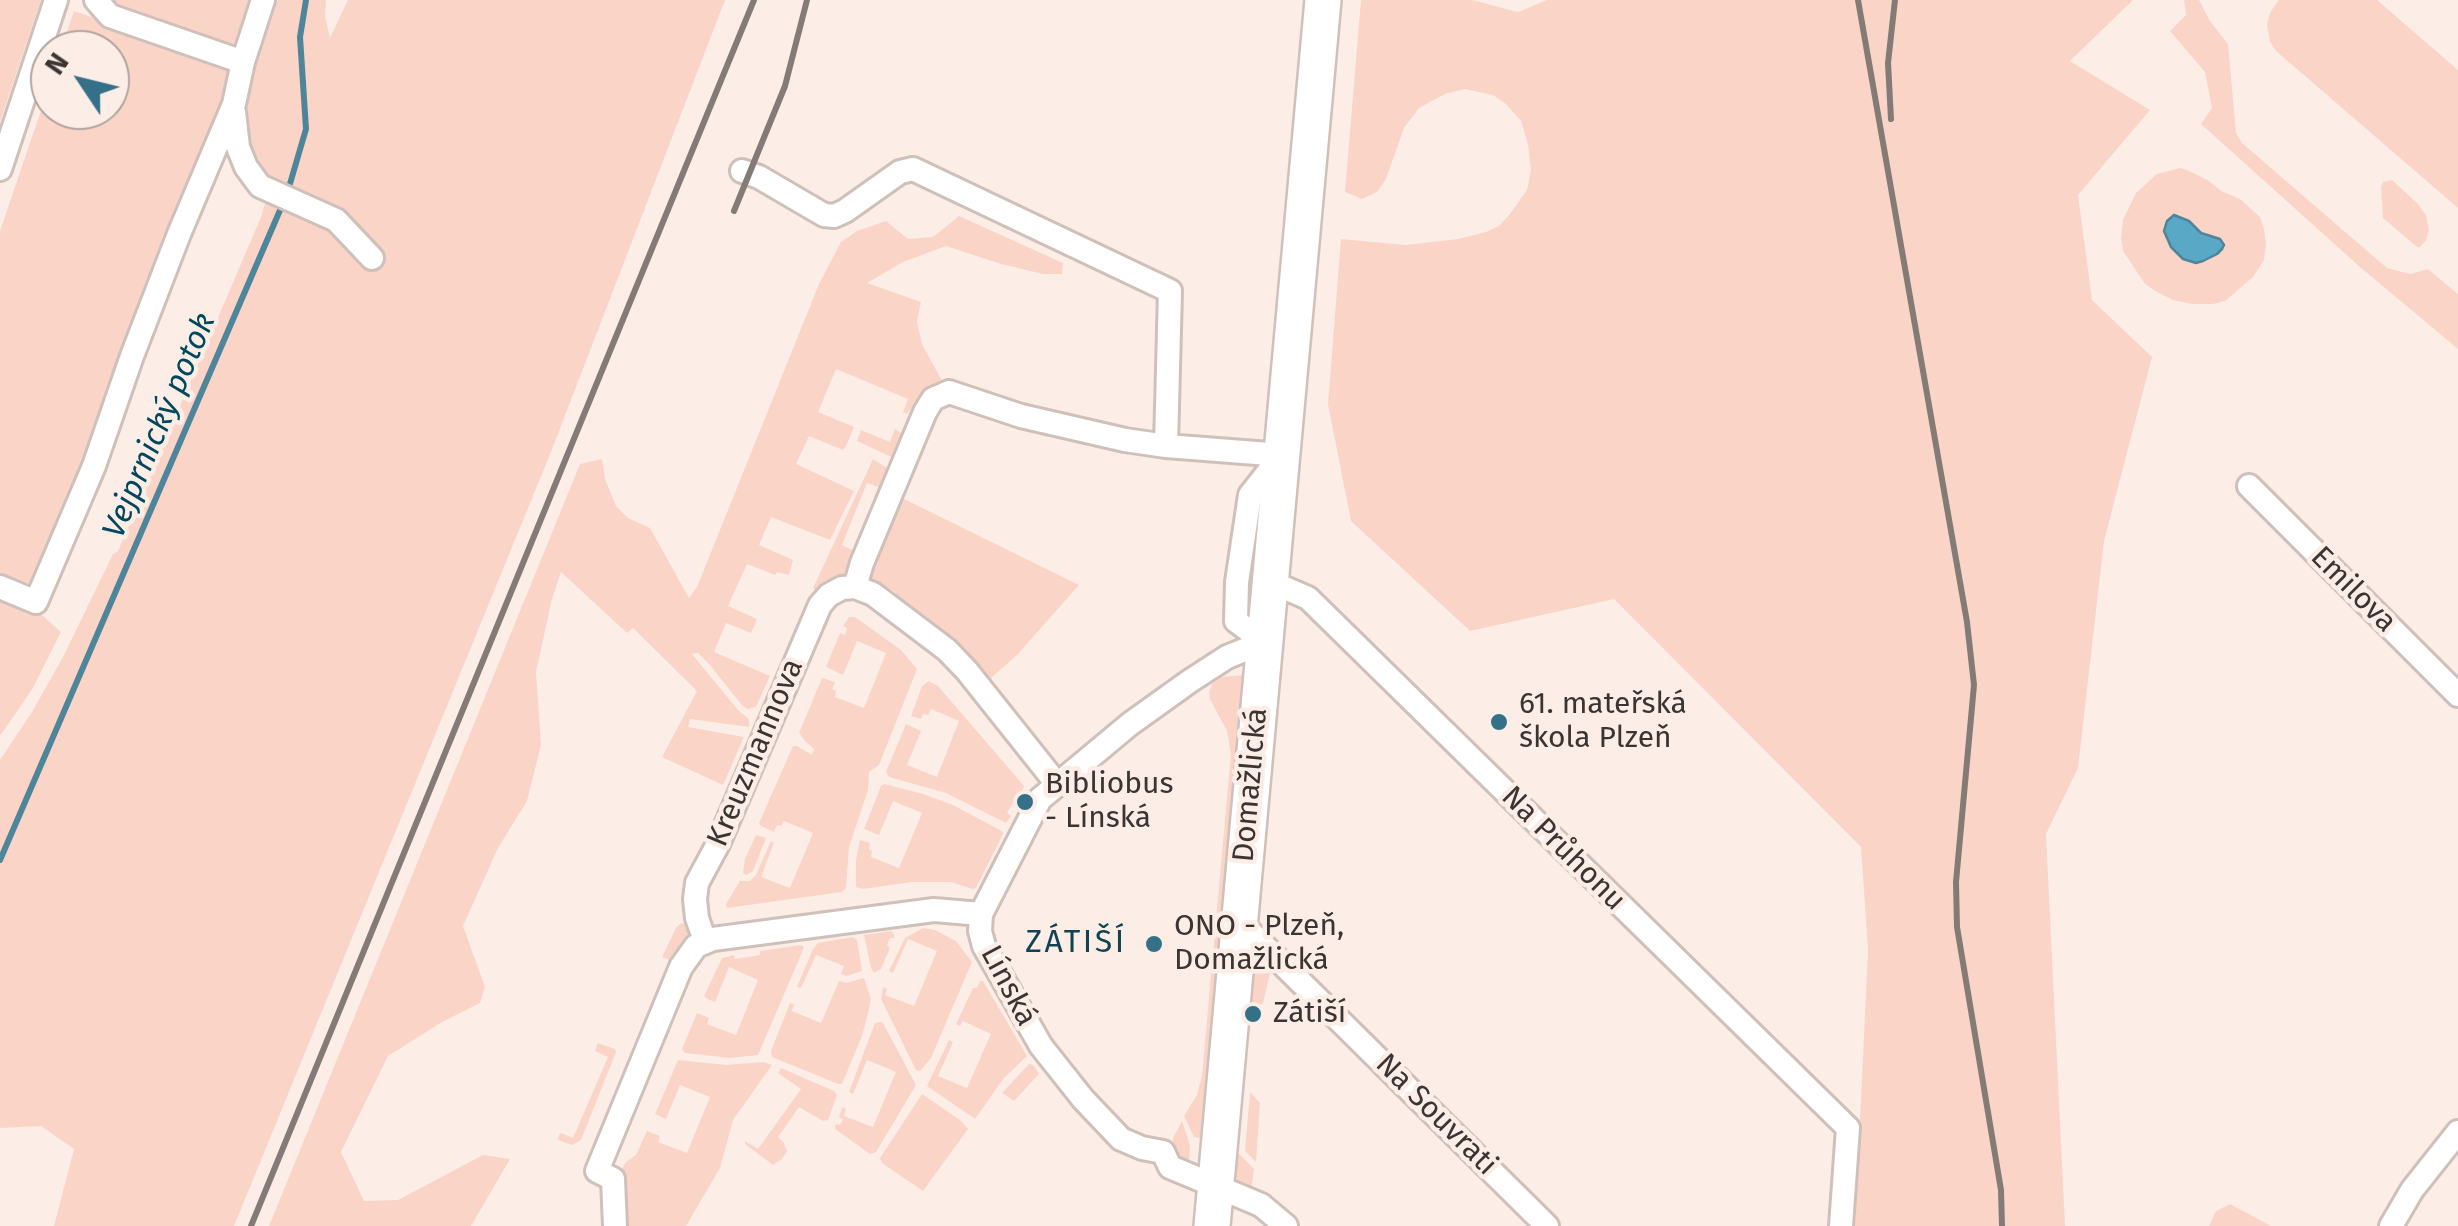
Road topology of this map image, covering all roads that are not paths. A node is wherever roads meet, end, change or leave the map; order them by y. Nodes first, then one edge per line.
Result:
1 (56, 0) edge
2 (96, 0) edge
3 (263, 0) edge
4 (1322, 0) edge
5 (243, 62) junction
6 (234, 104) junction
7 (0, 169) edge
8 (742, 170) dead end
9 (372, 258) dead end
10 (1166, 446) junction
11 (1282, 455) junction
12 (2249, 486) dead end
13 (0, 587) edge
14 (856, 587) junction
15 (1270, 587) junction
16 (1264, 642) junction
17 (2458, 695) edge
18 (1057, 784) junction
19 (981, 914) junction
20 (1239, 922) junction
21 (705, 941) junction
22 (2458, 1132) edge
23 (1216, 1186) junction
24 (615, 1226) edge
25 (1212, 1226) edge
26 (1286, 1226) edge
27 (1546, 1226) edge
28 (1841, 1226) edge
29 (2391, 1226) edge

1 - 7 street
2 - 5 street
3 - 5 street
4 - 11 main road, Domažlická
5 - 6 street
6 - 9 street
6 - 13 street
8 - 10 street
10 - 11 street
10 - 14 street
11 - 15 main road, Domažlická
11 - 16 street
12 - 17 street, Emilova
14 - 18 street
14 - 21 street, Kreuzmannova
15 - 16 main road, Domažlická
15 - 28 street, Na Průhonu
16 - 18 street, Línská
16 - 20 main road, Domažlická
18 - 19 street, Línská
19 - 21 street
19 - 23 street, Línská
20 - 23 main road, Domažlická
20 - 27 street, Na Souvrati
21 - 24 street
22 - 29 street
23 - 25 main road, Domažlická
23 - 26 street, Línská

